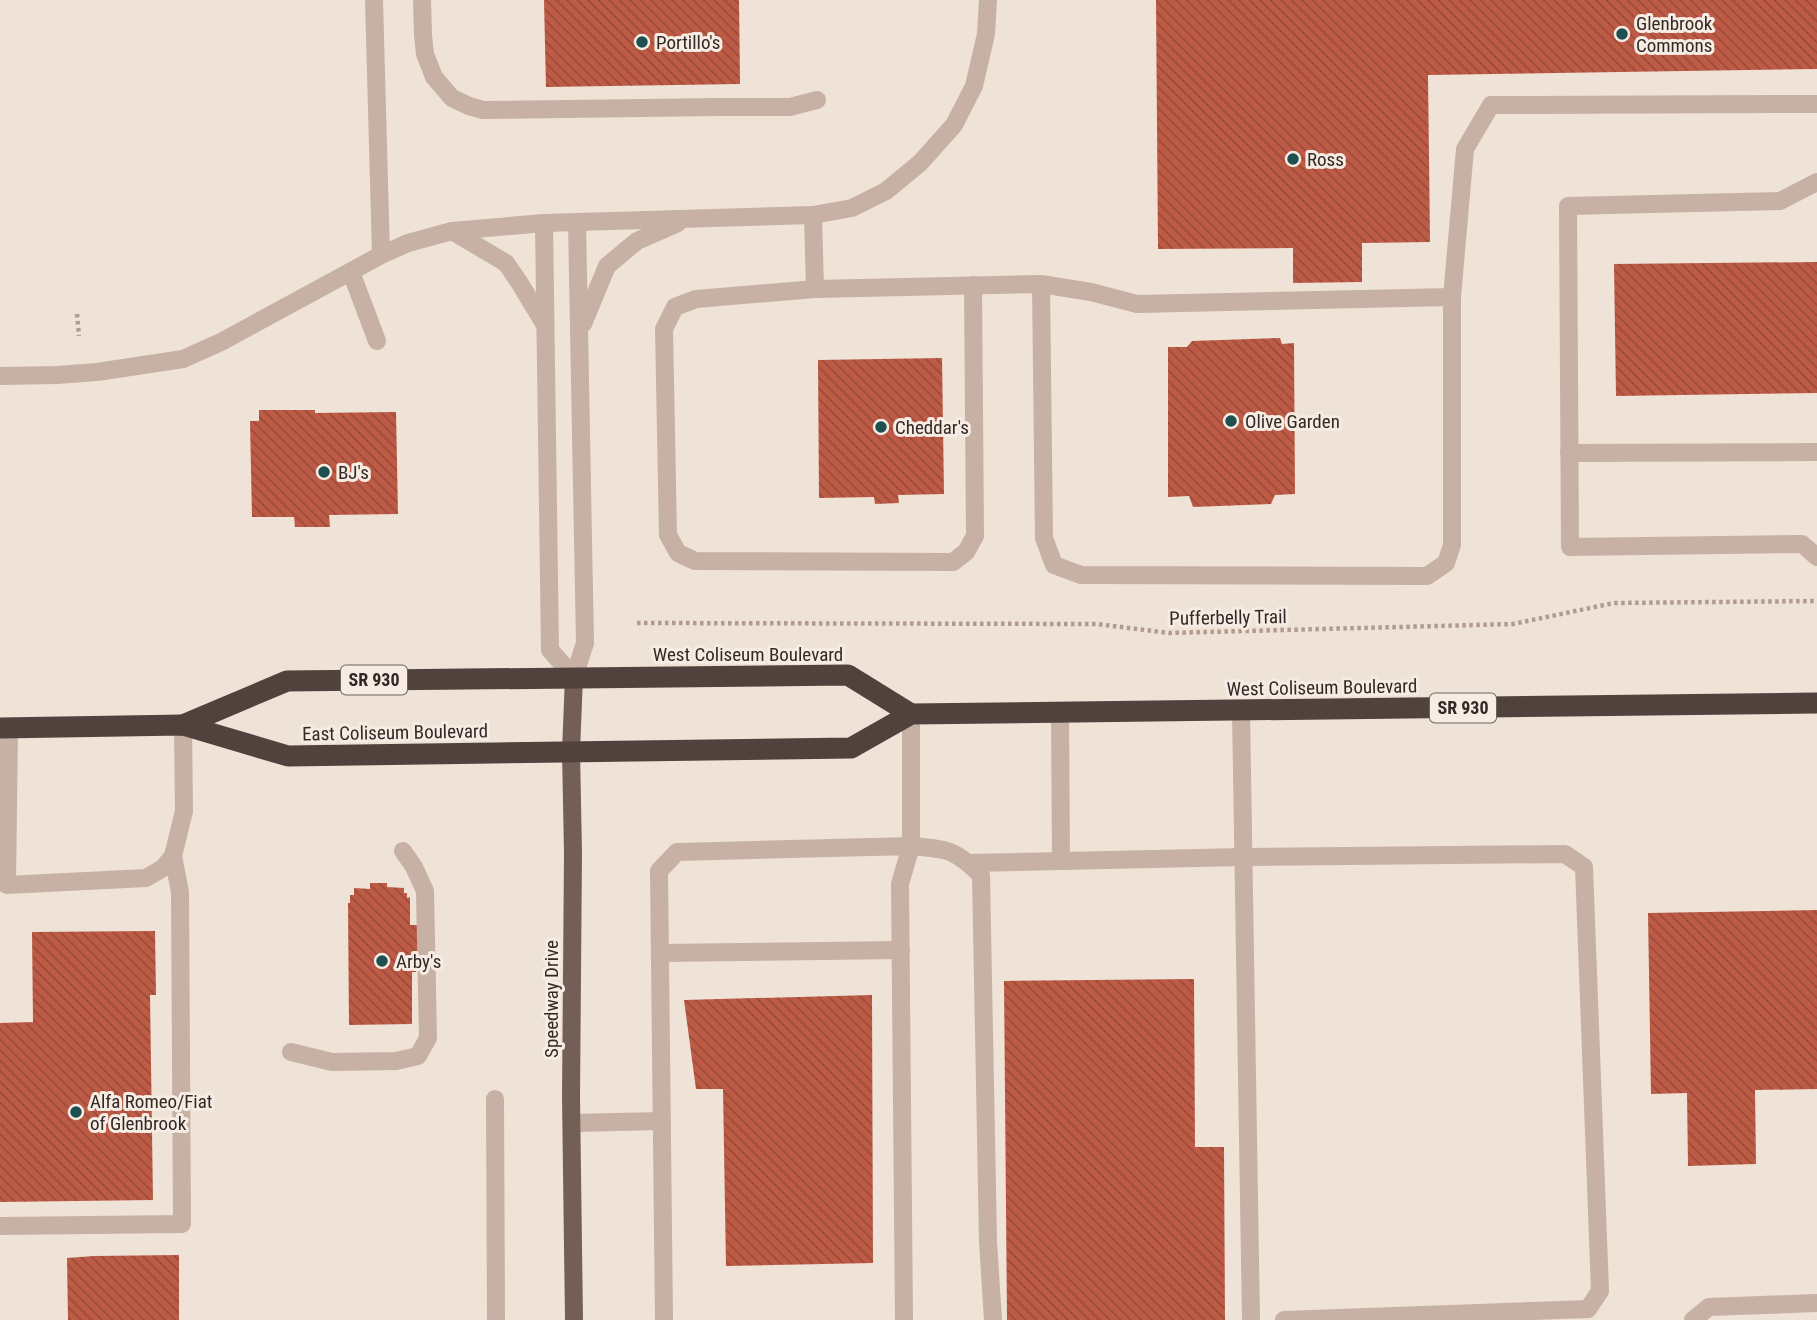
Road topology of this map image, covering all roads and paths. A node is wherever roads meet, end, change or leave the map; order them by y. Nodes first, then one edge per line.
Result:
1 (374, 0) edge
2 (422, 0) edge
3 (988, 0) edge
4 (817, 100) dead end
5 (1817, 104) edge
6 (1817, 182) edge
7 (813, 215) junction
8 (684, 220) junction
9 (544, 223) junction
10 (577, 223) junction
11 (452, 230) junction
12 (381, 255) junction
13 (351, 272) junction
14 (1041, 284) junction
15 (973, 285) junction
16 (815, 289) junction
17 (1452, 297) junction
18 (77, 314) dead end
19 (546, 326) junction
20 (580, 331) junction
21 (79, 336) dead end
22 (377, 341) dead end
23 (0, 376) edge
24 (1817, 452) edge
25 (1569, 453) junction
26 (1817, 557) edge
27 (1817, 601) edge
28 (637, 623) dead end
29 (574, 677) junction
30 (1817, 704) edge
31 (1241, 710) junction
32 (1060, 713) junction
33 (911, 714) junction
34 (183, 724) junction
35 (4, 728) edge
36 (571, 751) junction
37 (911, 846) junction
38 (403, 851) dead end
39 (173, 856) junction
40 (1244, 857) junction
41 (1061, 861) junction
42 (969, 863) junction
43 (2, 887) edge
44 (901, 950) junction
45 (660, 953) junction
46 (291, 1052) dead end
47 (495, 1099) dead end
48 (662, 1121) junction
49 (572, 1123) junction
50 (0, 1226) edge
51 (1817, 1303) edge
52 (496, 1320) edge
53 (574, 1320) edge
54 (664, 1320) edge
55 (904, 1320) edge
56 (993, 1320) edge
57 (1251, 1320) edge
58 (1284, 1320) edge
59 (1693, 1320) edge

1 - 12 lane
2 - 4 lane
3 - 7 lane
5 - 17 lane
6 - 25 lane
7 - 8 lane
7 - 16 lane
8 - 10 lane
8 - 20 lane
9 - 10 lane
9 - 11 lane
9 - 19 lane
10 - 20 lane
11 - 12 lane
11 - 19 lane
12 - 13 lane
13 - 22 lane
13 - 23 lane
14 - 15 lane
14 - 17 lane
14 - 17 lane
15 - 16 lane
15 - 16 lane
18 - 21 path
19 - 29 lane
20 - 29 lane
24 - 25 lane
25 - 26 lane
27 - 28 path, Pufferbelly Trail
29 - 33 highway, West Coliseum Boulevard / SR 930
29 - 34 highway, East Coliseum Boulevard / SR 930
29 - 36 main road, Speedway Drive
30 - 31 highway, West Coliseum Boulevard / SR 930
31 - 32 highway, West Coliseum Boulevard / SR 930
31 - 40 lane
32 - 33 highway, West Coliseum Boulevard / SR 930
32 - 41 lane
33 - 36 highway, West Coliseum Boulevard / SR 930
33 - 37 lane
34 - 35 highway, East Coliseum Boulevard / SR 930
34 - 36 highway, East Coliseum Boulevard / SR 930
34 - 39 lane
35 - 43 lane
36 - 49 main road, Speedway Drive
37 - 42 lane
37 - 44 lane
37 - 45 lane
38 - 46 lane
39 - 43 lane
39 - 50 lane
40 - 41 lane
40 - 57 lane
40 - 58 lane
41 - 42 lane
42 - 56 lane
44 - 45 lane
44 - 55 lane
45 - 48 lane
47 - 52 lane
48 - 49 lane
48 - 54 lane
49 - 53 main road, Speedway Drive
51 - 59 lane

